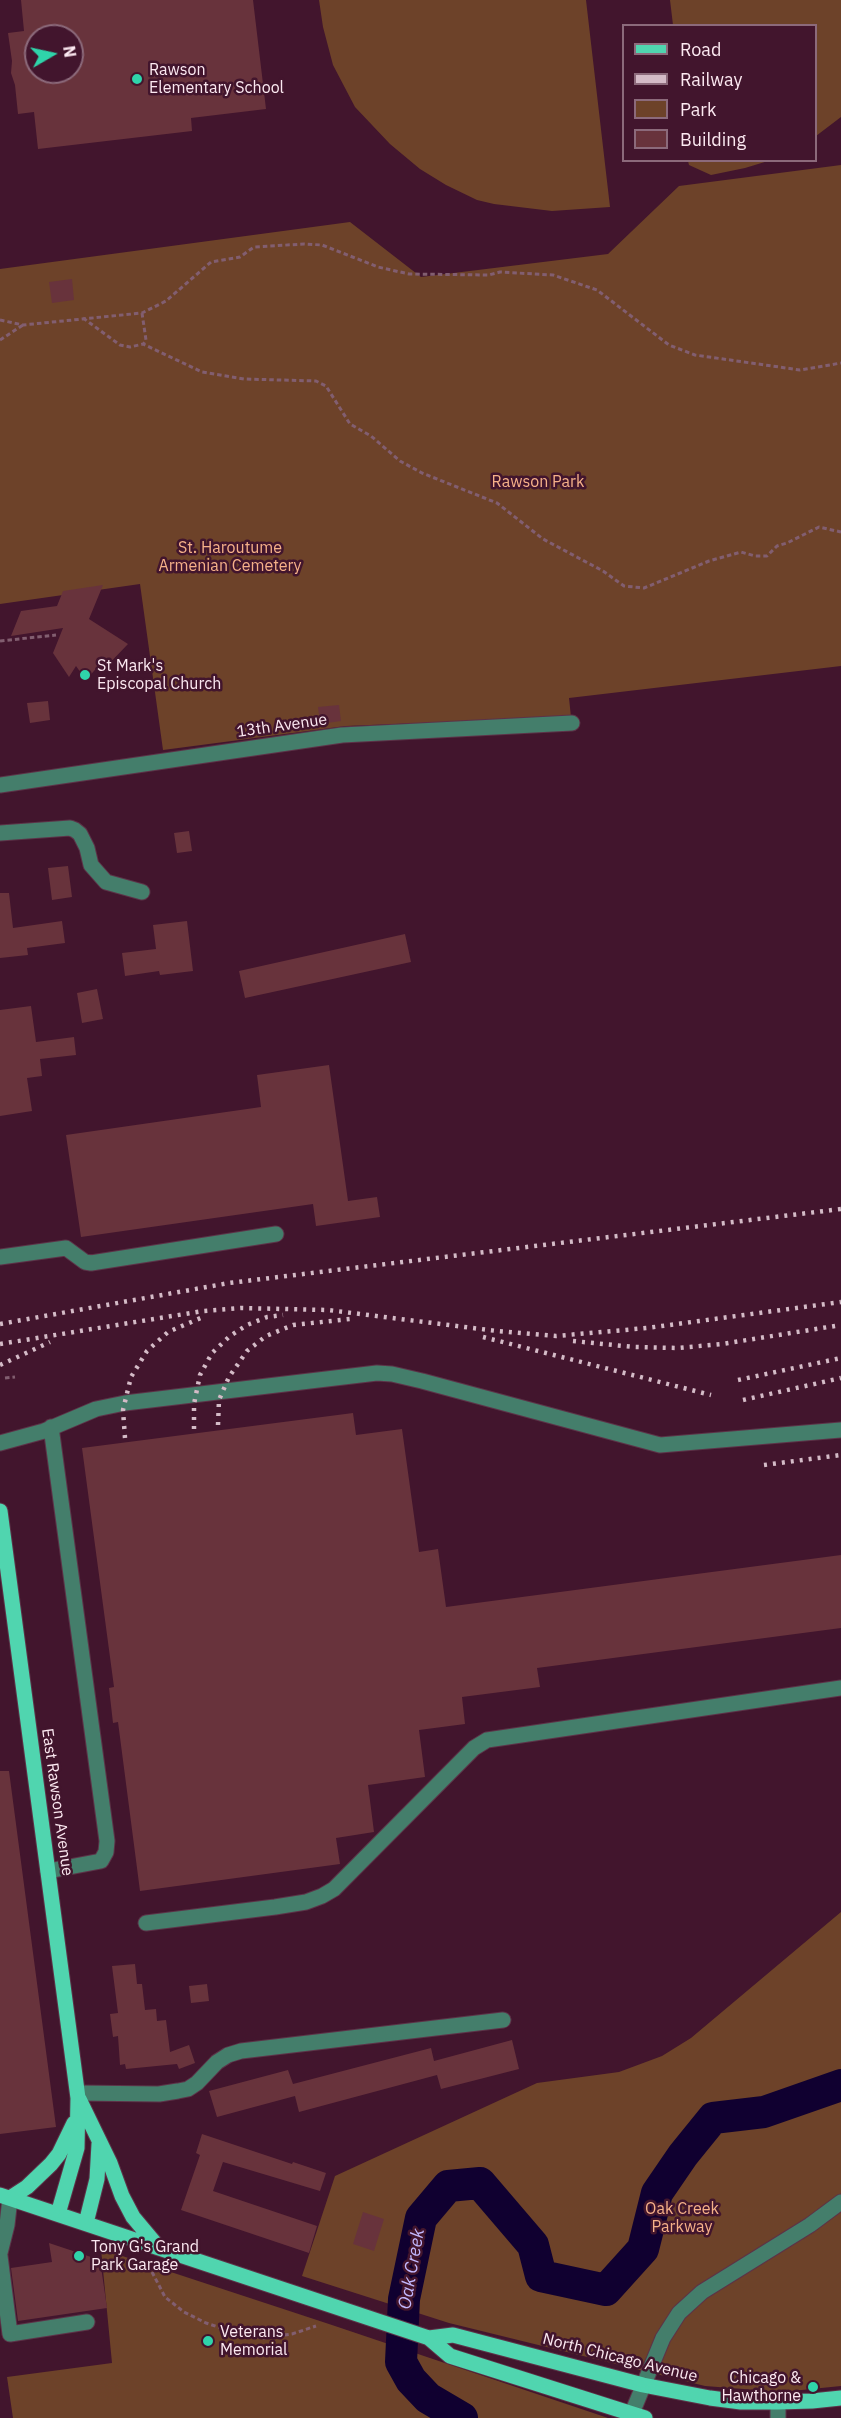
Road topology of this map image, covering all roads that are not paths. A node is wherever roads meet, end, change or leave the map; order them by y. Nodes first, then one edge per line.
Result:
1 (572, 723) dead end
2 (0, 785) edge
3 (0, 833) edge
4 (142, 892) dead end
5 (276, 1234) dead end
6 (0, 1257) edge
7 (51, 1427) junction
8 (841, 1430) edge
9 (0, 1443) edge
10 (0, 1511) edge
11 (841, 1688) edge
12 (48, 1870) junction
13 (146, 1923) dead end
14 (503, 2020) dead end
15 (78, 2096) junction
16 (76, 2117) junction
17 (99, 2142) junction
18 (5, 2197) edge
19 (841, 2202) edge
20 (58, 2214) junction
21 (86, 2223) junction
22 (159, 2248) junction
23 (0, 2254) edge
24 (87, 2322) dead end
25 (424, 2336) junction
26 (643, 2385) junction
27 (841, 2398) edge
28 (778, 2402) junction
29 (636, 2417) edge
30 (778, 2418) edge

1 - 2 street, 13th Avenue
3 - 4 street
5 - 6 street
7 - 8 street
7 - 9 street
7 - 12 street
10 - 12 main road, East Rawson Avenue
11 - 13 street
12 - 15 main road, East Rawson Avenue
14 - 15 street
15 - 16 main road, East Rawson Avenue
15 - 17 main road, East Rawson Avenue
16 - 18 main road
16 - 20 main road, East Rawson Avenue
17 - 21 main road, East Rawson Avenue
17 - 22 main road
18 - 20 main road, North Chicago Avenue
18 - 23 street
19 - 26 street
20 - 21 main road, North Chicago Avenue
21 - 22 main road, North Chicago Avenue
22 - 25 main road, North Chicago Avenue
23 - 24 street
25 - 26 main road, North Chicago Avenue
25 - 29 main road, North Chicago Avenue
26 - 28 main road, North Chicago Avenue
26 - 29 street
27 - 28 main road, North Chicago Avenue
28 - 30 street

